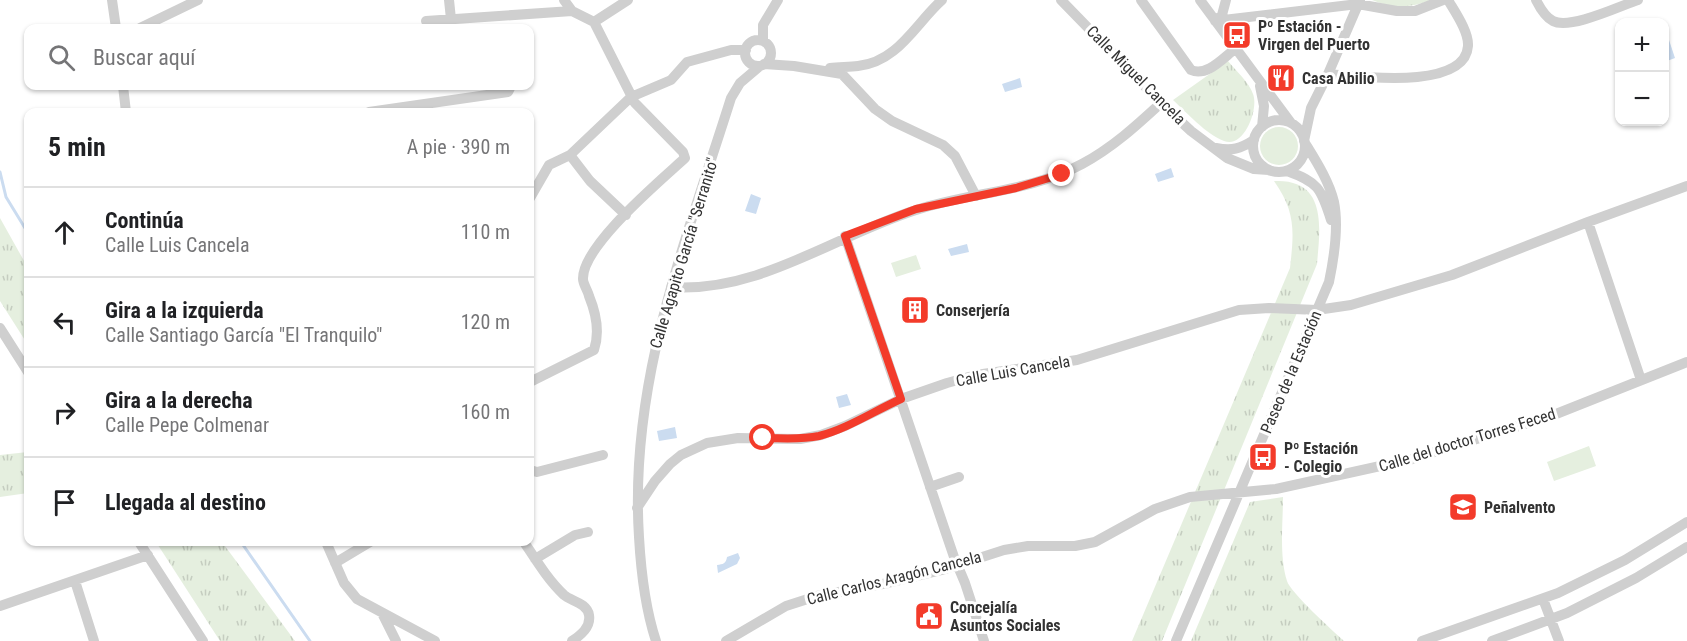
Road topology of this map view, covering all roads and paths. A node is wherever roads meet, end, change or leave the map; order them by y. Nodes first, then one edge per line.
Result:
1 (198, 0) edge
2 (449, 0) edge
3 (564, 0) edge
4 (627, 0) edge
5 (778, 0) edge
6 (942, 0) edge
7 (1061, 0) edge
8 (1141, 0) edge
9 (1200, 0) edge
10 (1226, 0) edge
11 (1445, 0) edge
12 (1536, 0) edge
13 (1638, 0) edge
14 (114, 1) edge
15 (1359, 2) edge
16 (572, 11) junction
17 (515, 16) junction
18 (452, 19) junction
19 (426, 21) dead end
20 (1215, 21) junction
21 (594, 22) junction
22 (116, 24) edge
23 (148, 24) edge
24 (514, 24) edge
25 (766, 44) junction
26 (1235, 49) junction
27 (746, 54) junction
28 (762, 65) junction
29 (795, 66) junction
30 (858, 66) junction
31 (819, 70) junction
32 (1328, 74) junction
33 (1257, 78) junction
34 (852, 82) junction
35 (740, 83) junction
36 (123, 90) edge
37 (509, 90) edge
38 (632, 97) junction
39 (1161, 103) junction
40 (126, 108) edge
41 (397, 108) edge
42 (1311, 108) junction
43 (1292, 124) junction
44 (1262, 127) junction
45 (1254, 140) junction
46 (1304, 142) junction
47 (1213, 147) junction
48 (570, 155) junction
49 (1269, 170) junction
50 (1287, 171) junction
51 (1687, 186) edge
52 (534, 191) edge
53 (976, 196) junction
54 (626, 215) junction
55 (1588, 222) junction
56 (1335, 231) junction
57 (845, 236) junction
58 (671, 287) junction
59 (1317, 310) junction
60 (0, 328) edge
61 (1687, 362) edge
62 (24, 366) edge
63 (534, 380) edge
64 (1641, 380) junction
65 (901, 399) junction
66 (603, 455) dead end
67 (534, 471) edge
68 (960, 477) dead end
69 (637, 479) junction
70 (655, 482) junction
71 (930, 487) junction
72 (1240, 492) junction
73 (637, 508) junction
74 (1687, 522) edge
75 (588, 531) dead end
76 (142, 546) edge
77 (328, 546) edge
78 (363, 546) edge
79 (527, 546) edge
80 (1687, 547) edge
81 (148, 555) junction
82 (535, 559) junction
83 (335, 563) junction
84 (957, 565) junction
85 (75, 581) junction
86 (1543, 599) junction
87 (0, 606) edge
88 (382, 613) junction
89 (1552, 620) junction
90 (399, 623) junction
91 (415, 631) junction
92 (399, 639) edge
93 (94, 641) edge
94 (203, 641) edge
95 (435, 641) edge
96 (572, 641) edge
97 (656, 641) edge
98 (726, 641) edge
99 (984, 641) edge
100 (1176, 641) edge
101 (1422, 641) edge
102 (1492, 641) edge
103 (1559, 641) edge

1 - 23 street
2 - 18 street
3 - 16 street
4 - 21 street
5 - 25 street
6 - 30 street
7 - 39 street, Calle Miguel Cancela
8 - 26 street
9 - 20 street
10 - 20 street
11 - 15 street
11 - 32 street
12 - 13 street
14 - 22 street
15 - 20 street
15 - 32 street
16 - 17 street
16 - 21 street
17 - 18 street
17 - 24 street
18 - 19 street
20 - 26 street
21 - 38 street
25 - 27 street
25 - 28 street
25 - 29 street
26 - 33 street
27 - 28 street
27 - 35 street, Calle Agapito García "Serranito"
27 - 38 street
28 - 29 street
28 - 35 street, Calle Agapito García "Serranito"
29 - 31 street
30 - 31 street
30 - 34 street
31 - 34 street
32 - 42 street
33 - 43 street
33 - 44 street
34 - 53 street
35 - 58 street, Calle Agapito García "Serranito"
36 - 40 street
37 - 41 street
38 - 48 street
38 - 54 street
39 - 47 street, Calle Miguel Cancela
39 - 53 street
42 - 43 street
42 - 46 street
43 - 44 street
43 - 46 street
44 - 45 street
45 - 47 street
45 - 49 street
46 - 50 street
46 - 56 street, Paseo de la Estación
47 - 49 street, Calle Miguel Cancela
48 - 52 street
48 - 54 street
49 - 50 street
50 - 56 street, Paseo de la Estación
51 - 55 street
53 - 57 street
54 - 63 street
55 - 59 street
55 - 64 street
56 - 59 street, Paseo de la Estación
57 - 58 street
57 - 65 street
58 - 69 street, Calle Agapito García "Serranito"
59 - 65 street, Calle Luis Cancela
59 - 72 street, Paseo de la Estación
60 - 62 street
61 - 64 street, Calle del doctor Torres Feced
64 - 72 street, Calle del doctor Torres Feced
65 - 70 street, Calle Luis Cancela
65 - 71 street
66 - 67 street
68 - 71 street
69 - 70 street
69 - 73 street, Calle Agapito García "Serranito"
70 - 73 street, Calle Luis Cancela
71 - 84 street
72 - 84 street, Calle Carlos Aragón Cancela
72 - 100 street, Paseo de la Estación
73 - 97 street, Calle Agapito García "Serranito"
74 - 86 street
75 - 82 street
76 - 81 street
77 - 83 street
78 - 83 street
79 - 82 street
80 - 89 street
81 - 85 street
81 - 94 street
82 - 96 street
83 - 88 street
84 - 98 street, Calle Carlos Aragón Cancela
84 - 99 street
85 - 87 street
85 - 93 street
86 - 89 street
86 - 101 street
88 - 90 street
88 - 92 street
89 - 102 street
89 - 103 street
90 - 91 street
90 - 92 street
91 - 92 street
91 - 95 street

